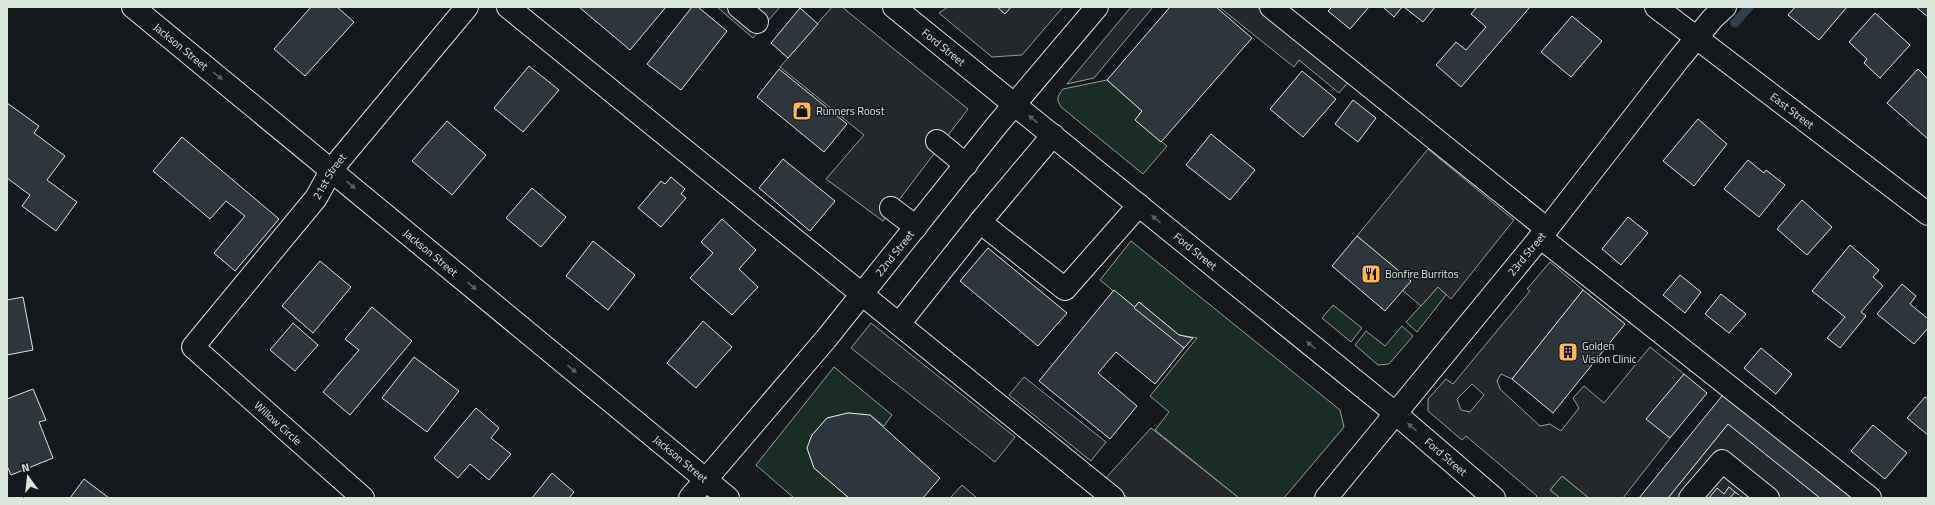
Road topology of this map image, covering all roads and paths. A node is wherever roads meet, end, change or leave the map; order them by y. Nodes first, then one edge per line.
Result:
1 (133, 7) edge
2 (468, 7) edge
3 (508, 7) edge
4 (739, 7) edge
5 (894, 7) edge
6 (1097, 7) edge
7 (1271, 7) edge
8 (1656, 7) edge
9 (1725, 7) edge
10 (757, 22) dead end
11 (1697, 37) junction
12 (1015, 104) junction
13 (1053, 135) junction
14 (937, 141) dead end
15 (966, 165) junction
16 (332, 169) junction
17 (1139, 205) junction
18 (891, 208) dead end
19 (1928, 214) edge
20 (980, 222) junction
21 (916, 228) junction
22 (1543, 233) junction
23 (862, 294) junction
24 (899, 324) junction
25 (193, 347) joint
26 (1395, 413) junction
27 (706, 480) junction
28 (363, 498) edge
29 (690, 498) edge
30 (728, 498) edge
31 (1113, 498) edge
32 (1326, 498) edge
33 (1494, 498) edge
34 (1690, 498) edge
35 (1768, 498) edge
36 (1870, 498) edge

1 -> 16 street, Jackson Street
2 - 16 street, 21st Street
3 - 23 street
4 - 10 street
5 - 12 street, Ford Street
6 - 12 street, 22nd Street
7 - 22 street
8 - 11 street, East Street
9 - 11 street, 23rd Street
11 - 19 street, East Street
11 - 22 street, 23rd Street
13 -> 12 street, Ford Street
12 - 15 street, 22nd Street
13 - 17 street, Ford Street
13 - 20 street
14 - 15 street
15 - 21 street, 22nd Street
16 - 25 street, 21st Street
16 -> 27 street, Jackson Street
17 - 20 street
26 -> 17 street, Ford Street
18 - 21 street
20 - 24 street
21 - 23 street, 22nd Street
22 - 26 street, 23rd Street
22 - 36 street
23 - 24 street
23 - 27 street, 22nd Street
24 - 31 street
25 - 28 street, Willow Circle
26 - 32 street, 23rd Street
33 -> 26 street, Ford Street
27 - 29 street, 22nd Street
27 - 30 street, Jackson Street
34 - 35 street

